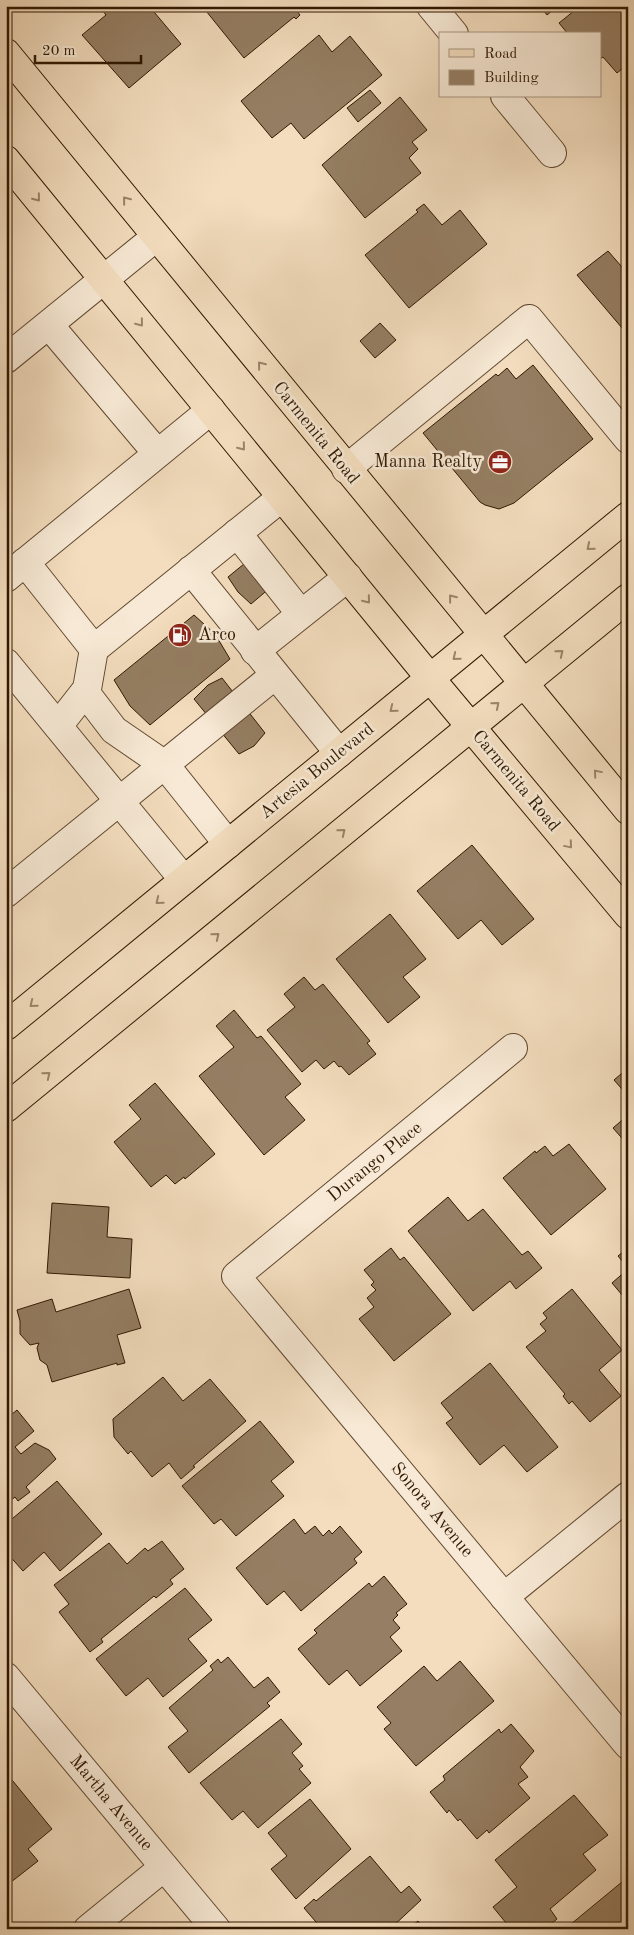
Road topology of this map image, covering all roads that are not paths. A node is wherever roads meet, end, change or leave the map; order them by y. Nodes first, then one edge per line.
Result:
1 (431, 6) edge
2 (452, 32) edge
3 (6, 53) edge
4 (507, 98) edge
5 (552, 153) dead end
6 (6, 160) edge
7 (156, 237) junction
8 (104, 280) junction
9 (49, 325) junction
10 (6, 359) edge
11 (211, 410) junction
12 (628, 439) edge
13 (158, 454) junction
14 (346, 469) junction
15 (282, 497) junction
16 (628, 516) edge
17 (237, 533) junction
18 (16, 570) edge
19 (191, 570) junction
20 (348, 577) junction
21 (628, 598) edge
22 (301, 614) junction
23 (482, 636) junction
24 (94, 649) junction
25 (255, 651) junction
26 (6, 663) edge
27 (275, 675) junction
28 (430, 678) junction
29 (522, 684) junction
30 (85, 692) junction
31 (58, 726) junction
32 (471, 726) junction
33 (339, 753) junction
34 (165, 765) junction
35 (120, 801) junction
36 (628, 810) edge
37 (228, 844) junction
38 (184, 880) junction
39 (6, 893) edge
40 (628, 915) edge
41 (6, 1026) edge
42 (513, 1048) dead end
43 (7, 1105) edge
44 (236, 1276) joint
45 (628, 1496) edge
46 (504, 1596) junction
47 (6, 1677) edge
48 (628, 1745) edge
49 (164, 1866) junction
50 (88, 1929) edge
51 (216, 1929) edge

1 - 2 street
7 -> 3 main road, Carmenita Road
4 - 5 street
6 -> 8 main road, Carmenita Road
7 - 8 street
14 -> 7 main road, Carmenita Road
8 - 9 street
8 -> 11 main road, Carmenita Road
9 - 10 street
9 - 13 street
11 - 13 street
11 -> 15 main road, Carmenita Road
12 - 14 street
13 - 18 street
23 -> 14 main road, Carmenita Road
15 - 17 street
15 - 20 main road, Carmenita Road
16 -> 23 main road, Artesia Boulevard
17 - 19 street
17 - 22 street
18 - 24 street
19 - 24 street
19 - 25 street
20 - 22 street
20 -> 28 main road, Carmenita Road
29 -> 21 main road
22 - 25 street
23 -> 28 main road, Artesia Boulevard
23 - 29 main road, Carmenita Road
24 - 30 street
25 - 27 street
26 - 31 street
27 - 33 street
27 - 34 street
28 - 32 main road, Carmenita Road
28 -> 33 main road, Artesia Boulevard
32 -> 29 main road
36 -> 29 main road, Carmenita Road
30 - 31 street
30 - 34 street
31 - 35 street
32 -> 40 main road, Carmenita Road
43 -> 32 main road
33 - 37 main road, Artesia Boulevard
34 - 35 street
34 - 37 street
35 - 38 street
35 - 39 street
37 - 38 main road, Artesia Boulevard
38 -> 41 main road, Artesia Boulevard
42 - 44 street, Durango Place
44 - 46 street, Sonora Avenue
45 - 46 street
46 - 48 street, Sonora Avenue
47 - 49 street, Martha Avenue
49 - 50 street
49 - 51 street, Martha Avenue

